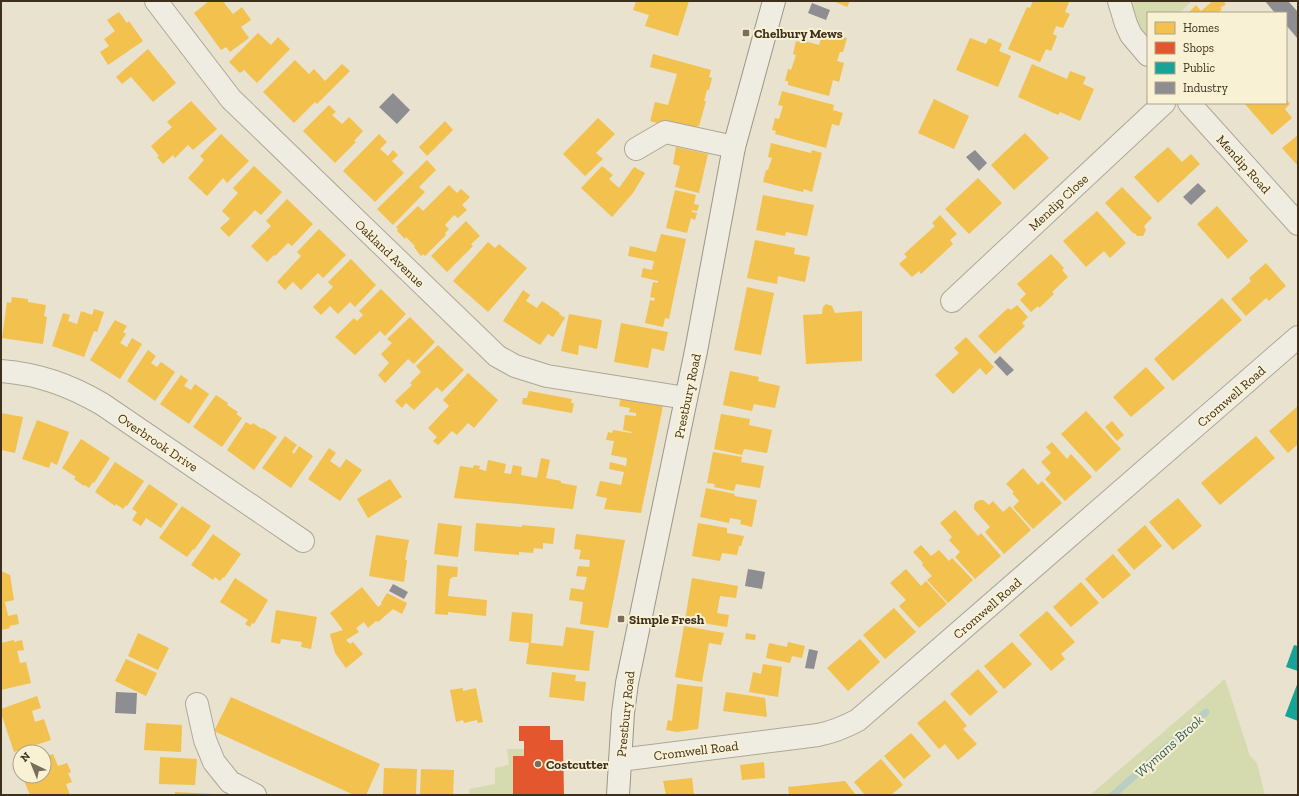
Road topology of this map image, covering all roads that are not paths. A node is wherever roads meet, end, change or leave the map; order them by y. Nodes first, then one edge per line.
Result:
1 (156, 1) edge
2 (774, 1) edge
3 (1119, 1) edge
4 (1147, 54) edge
5 (1163, 104) edge
6 (1190, 104) edge
7 (734, 147) junction
8 (636, 149) dead end
9 (1298, 224) edge
10 (952, 301) dead end
11 (1298, 337) edge
12 (1, 371) edge
13 (686, 398) junction
14 (303, 541) dead end
15 (197, 704) dead end
16 (620, 760) junction
17 (255, 795) edge
18 (618, 795) edge

1 - 13 street, Oakland Avenue
2 - 7 street, Prestbury Road
3 - 4 street
5 - 10 street, Mendip Close
6 - 9 street, Mendip Road
7 - 8 street
7 - 13 street, Prestbury Road
11 - 16 street, Cromwell Road
12 - 14 street, Overbrook Drive
13 - 16 street, Prestbury Road
15 - 17 street
16 - 18 street, Prestbury Road

